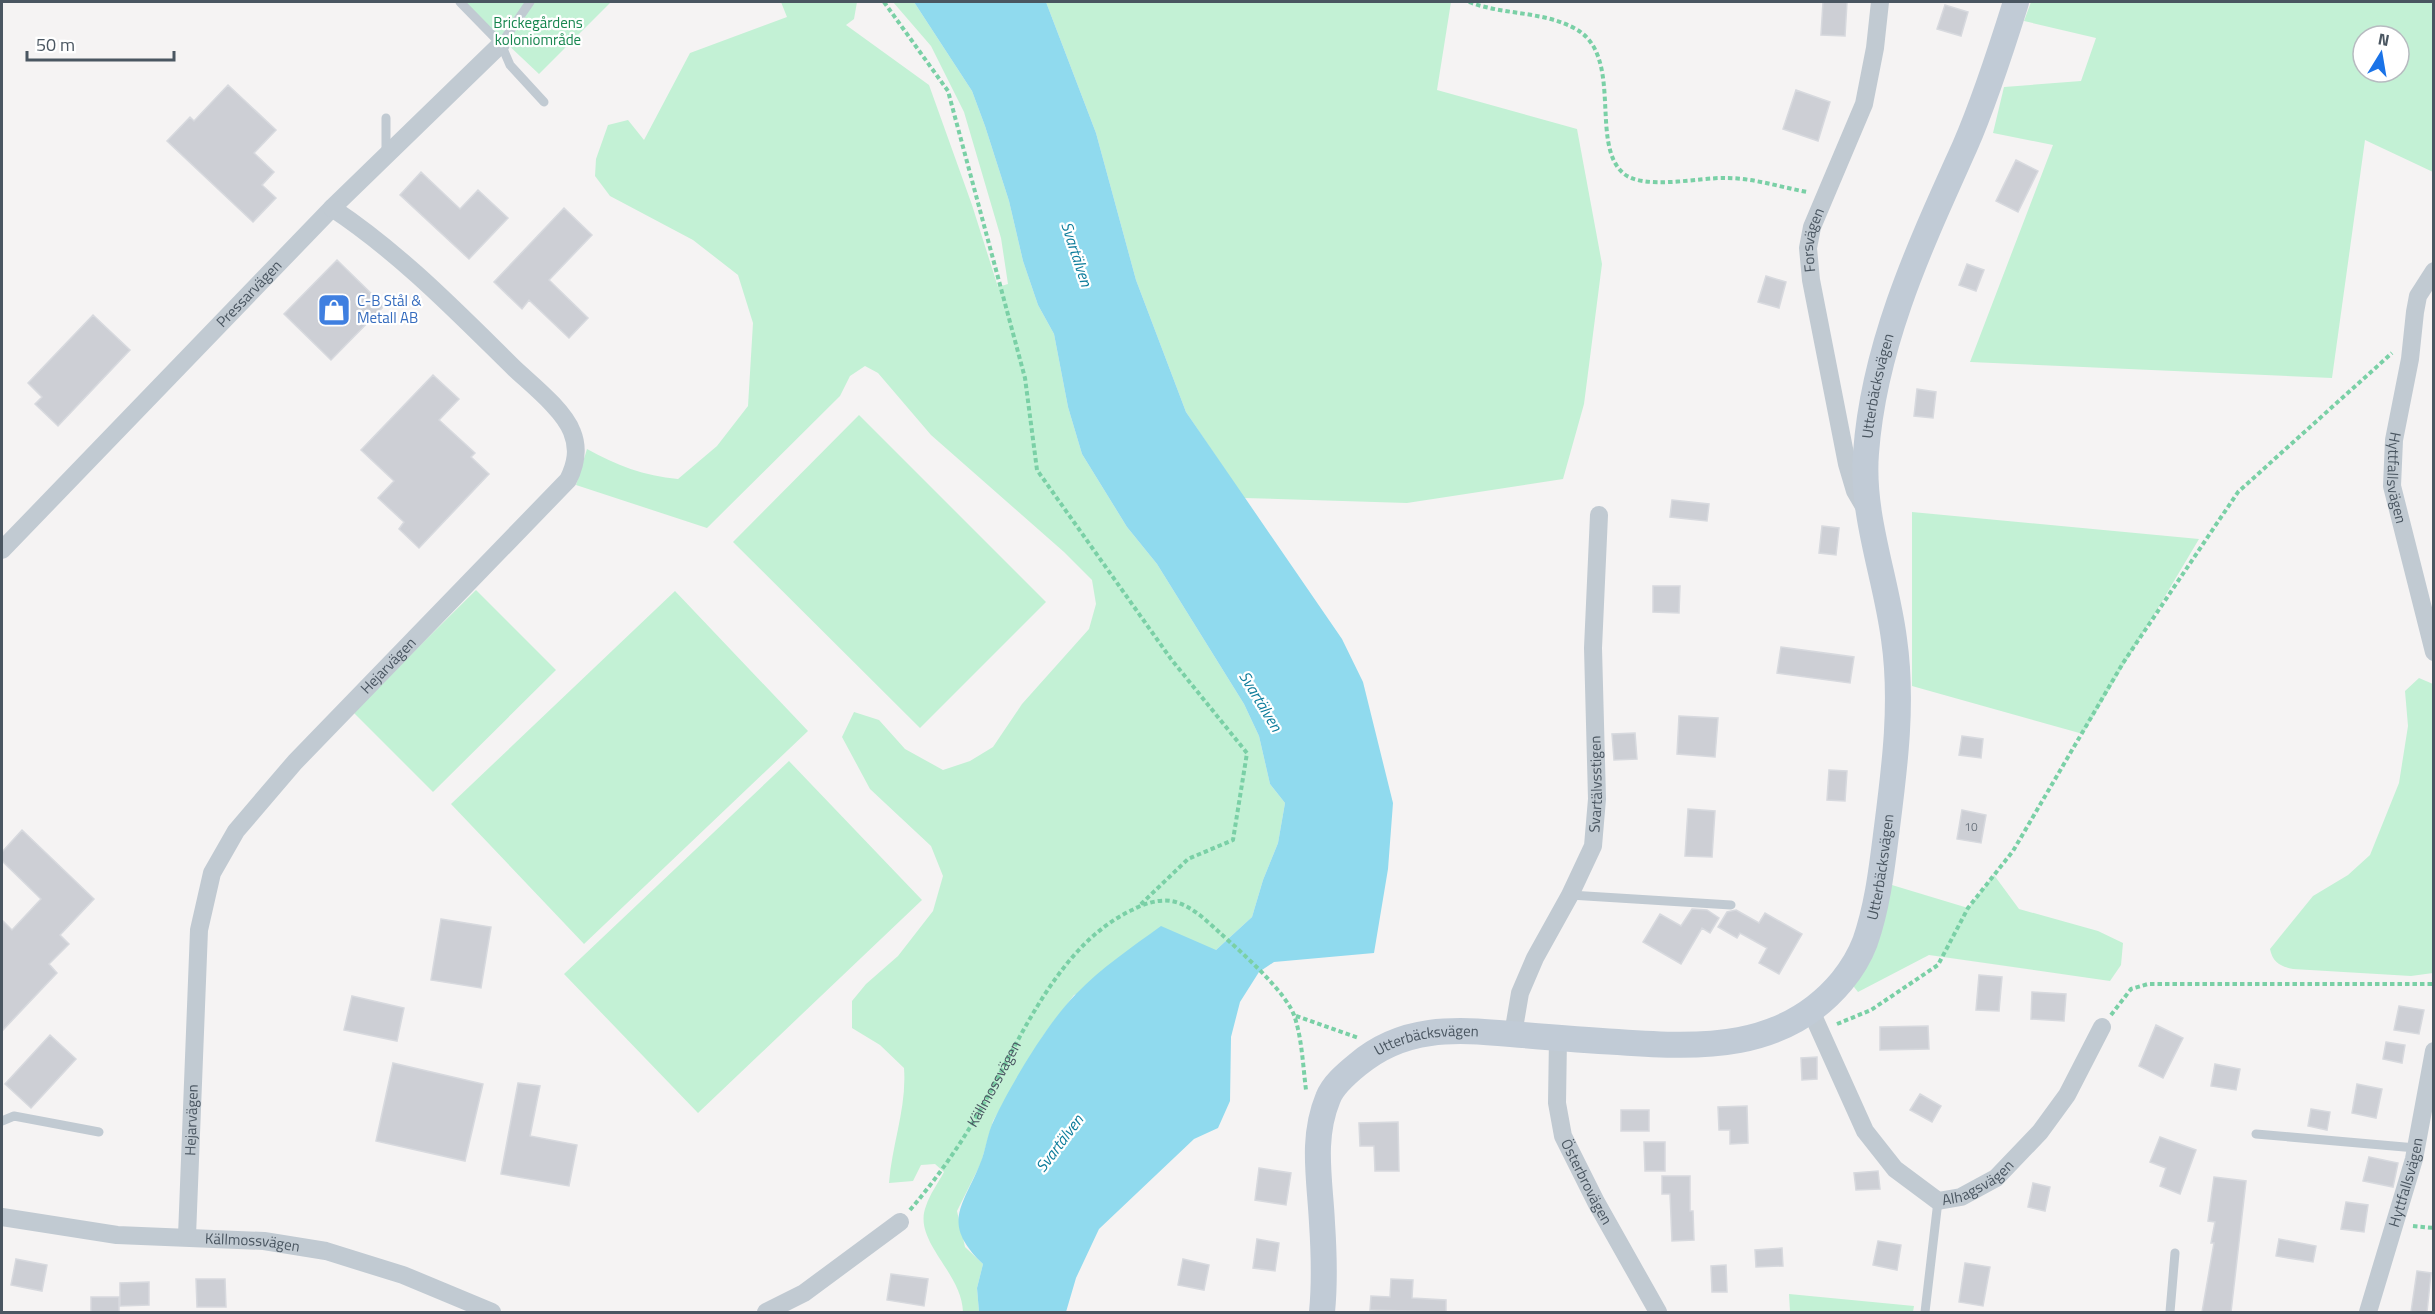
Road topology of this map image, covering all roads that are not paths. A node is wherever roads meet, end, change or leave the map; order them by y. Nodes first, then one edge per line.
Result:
1 (460, 2) edge
2 (530, 2) edge
3 (1880, 2) edge
4 (2016, 2) edge
5 (501, 44) junction
6 (544, 102) dead end
7 (386, 118) dead end
8 (386, 156) junction
9 (332, 208) junction
10 (2433, 271) edge
11 (1599, 515) dead end
12 (1871, 516) junction
13 (2, 550) edge
14 (2433, 652) edge
15 (1570, 895) junction
16 (1731, 905) dead end
17 (1816, 1021) junction
18 (2102, 1027) road end
19 (1513, 1034) junction
20 (1558, 1038) junction
21 (2433, 1051) edge
22 (2, 1121) edge
23 (99, 1132) dead end
24 (2256, 1134) dead end
25 (2416, 1148) junction
26 (1938, 1201) junction
27 (2, 1217) edge
28 (900, 1222) road end
29 (187, 1236) junction
30 (2175, 1253) dead end
31 (492, 1312) edge
32 (766, 1312) edge
33 (1322, 1312) edge
34 (1658, 1312) edge
35 (1925, 1312) edge
36 (2170, 1312) edge
37 (2368, 1312) edge

1 - 5 lane
2 - 5 lane
3 - 12 street, Forsvägen
4 - 12 street, Utterbäcksvägen
5 - 6 lane
5 - 8 street, Pressarvägen
7 - 8 lane
8 - 9 street, Pressarvägen
9 - 13 street, Pressarvägen
9 - 29 street, Hejarvägen
10 - 14 street, Hyttfallsvägen
11 - 15 street, Svartälvsstigen
12 - 17 street, Utterbäcksvägen
15 - 16 lane
15 - 19 street, Svartälvsstigen
17 - 20 street, Utterbäcksvägen
17 - 26 street, Alhagsvägen
18 - 26 street, Alhagsvägen
19 - 20 street, Utterbäcksvägen
19 - 33 street, Utterbäcksvägen
20 - 34 street, Österbrovägen
21 - 25 street, Hyttfallsvägen
22 - 23 lane
24 - 25 lane
25 - 37 street, Hyttfallsvägen
26 - 35 lane
27 - 29 street, Källmossvägen
28 - 32 street
29 - 31 street, Källmossvägen
30 - 36 lane

